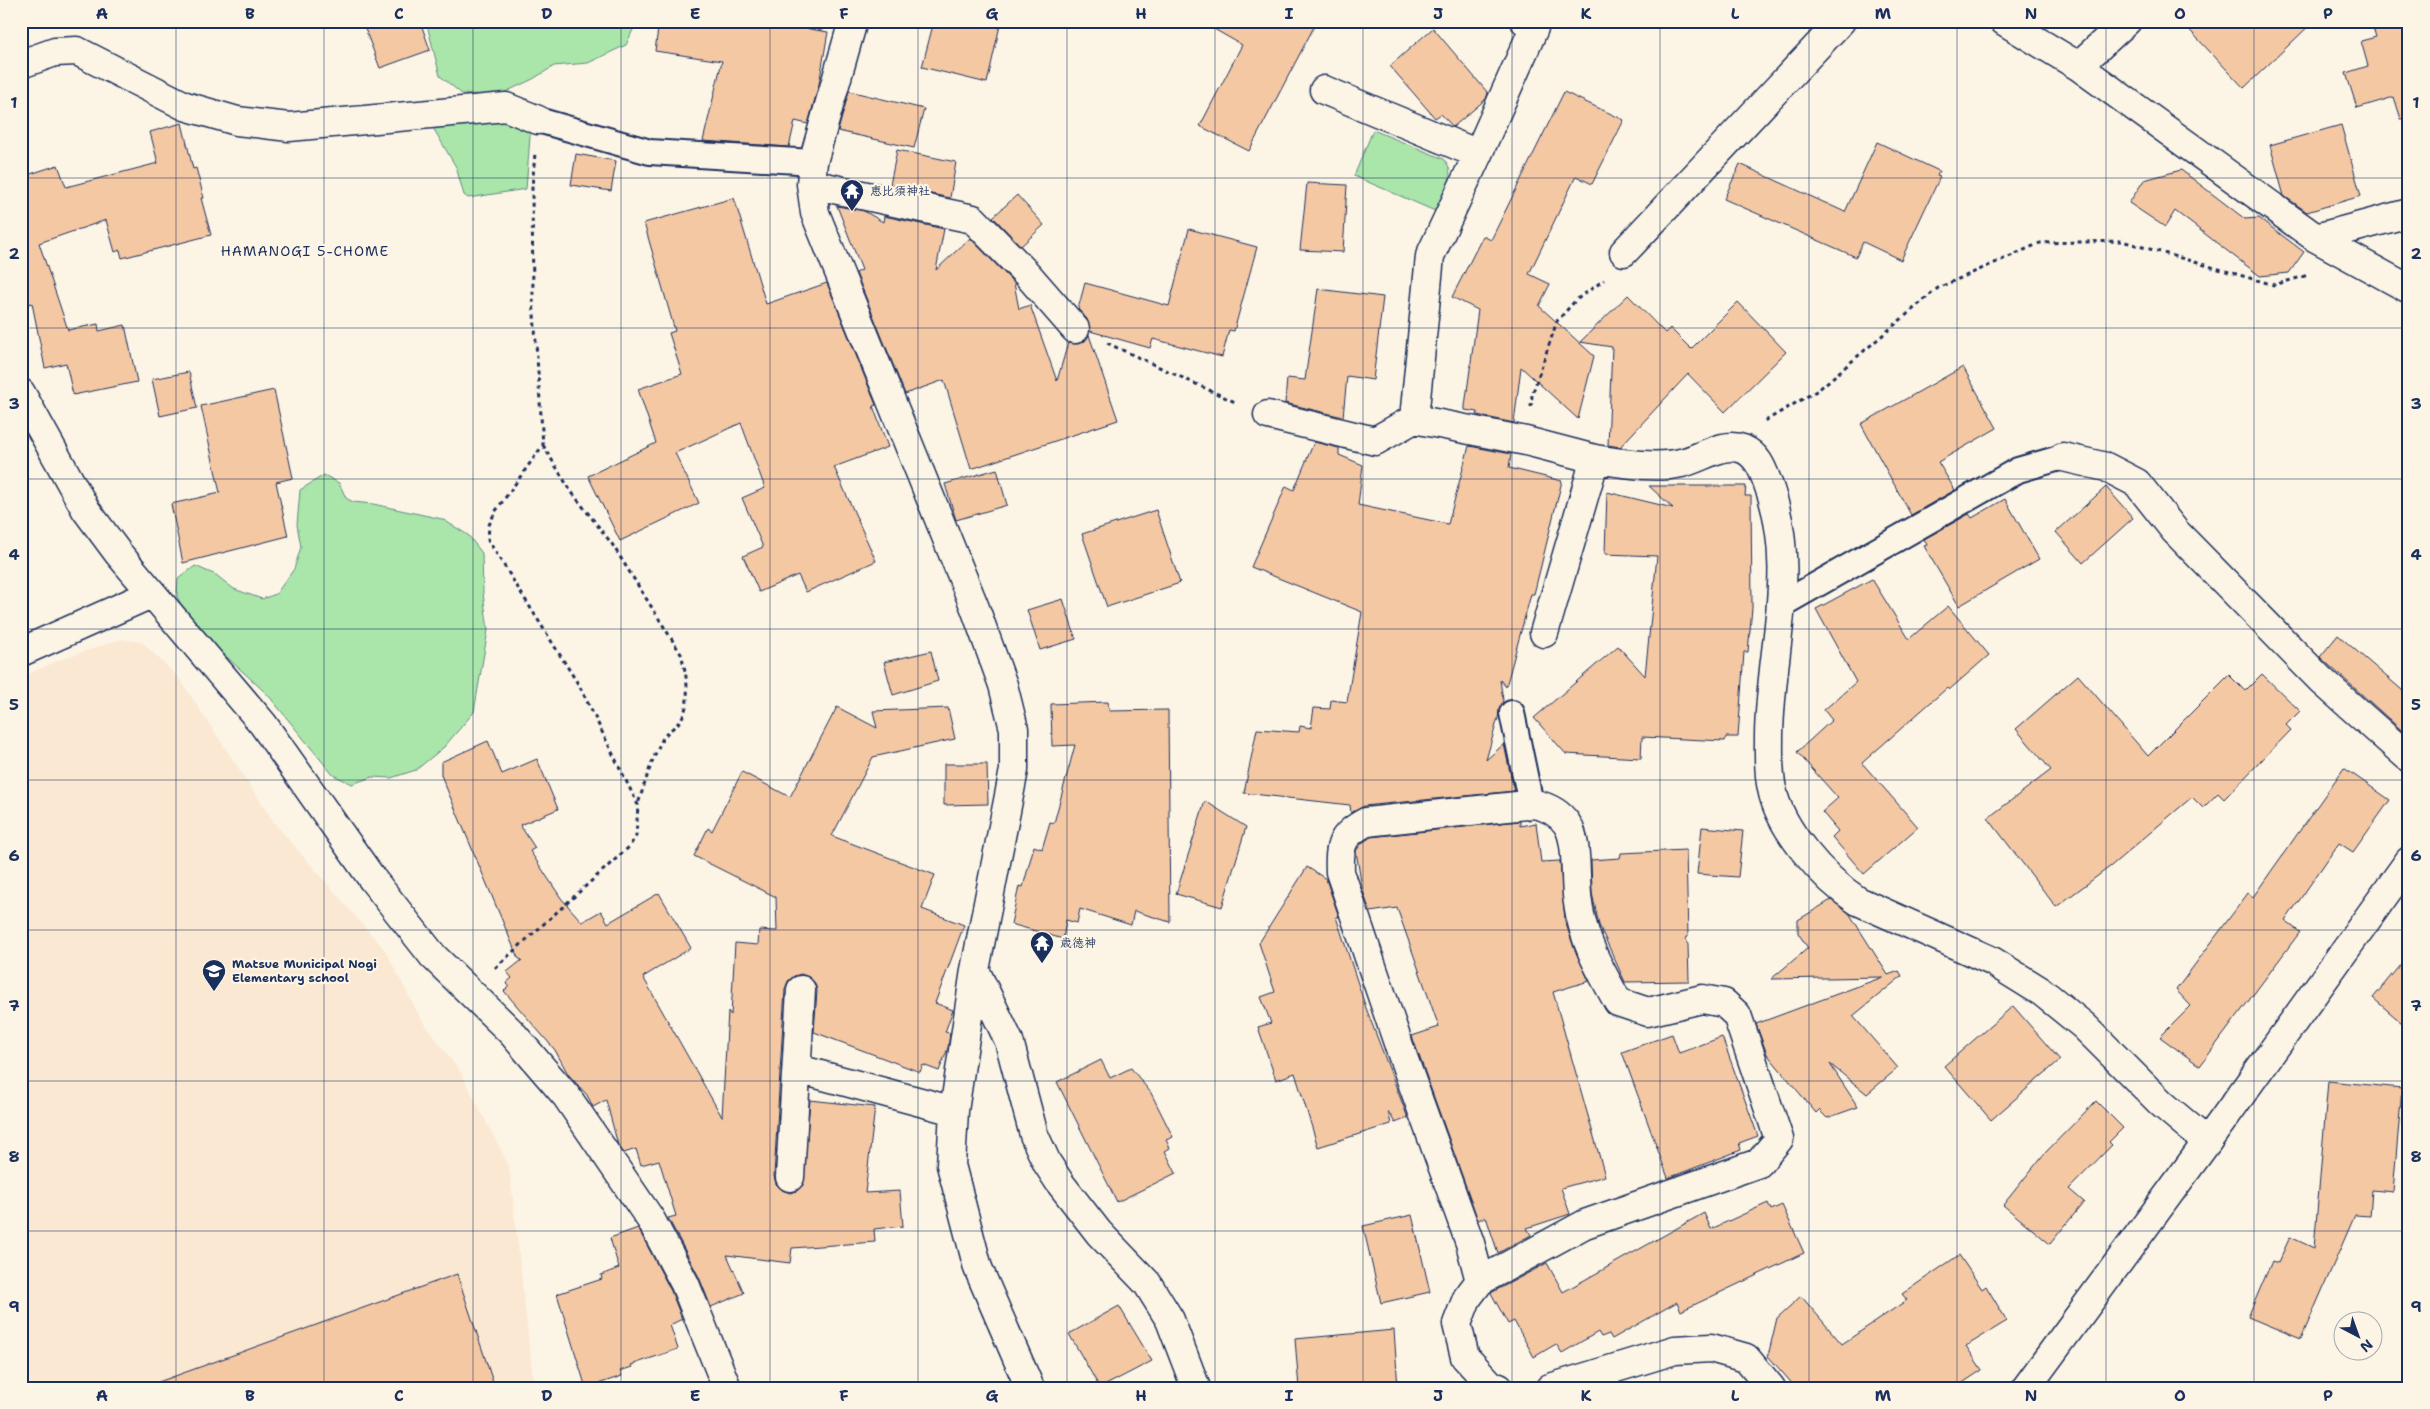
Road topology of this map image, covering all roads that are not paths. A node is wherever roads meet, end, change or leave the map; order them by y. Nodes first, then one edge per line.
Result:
1 (853, 21) edge
2 (1525, 21) edge
3 (1841, 21) edge
4 (2004, 21) edge
5 (2127, 21) edge
6 (21, 64) edge
7 (2078, 66) junction
8 (1324, 90) dead end
9 (538, 120) joint
10 (1478, 154) junction
11 (812, 173) junction
12 (2409, 213) edge
13 (2316, 238) junction
14 (1624, 252) road end
15 (2409, 289) edge
16 (1075, 329) road end
17 (21, 393) edge
18 (1268, 415) road end
19 (1414, 419) junction
20 (2063, 457) joint
21 (1595, 459) junction
22 (151, 594) junction
23 (1782, 604) junction
24 (1544, 633) dead end
25 (21, 652) edge
26 (1512, 713) dead end
27 (2409, 758) edge
28 (1530, 804) junction
29 (2409, 861) edge
30 (975, 970) junction
31 (802, 990) dead end
32 (798, 1069) junction
33 (954, 1111) junction
34 (2207, 1142) junction
35 (790, 1177) dead end
36 (1480, 1281) junction
37 (727, 1388) edge
38 (1030, 1388) edge
39 (1196, 1388) edge
40 (1498, 1388) edge
41 (1550, 1388) edge
42 (1771, 1388) edge
43 (2026, 1388) edge

1 - 11 street
2 - 10 street
3 - 14 street
4 - 7 street
5 - 7 street
6 - 9 street
7 - 13 street
8 - 10 street
9 - 11 lane
10 - 19 street
11 - 16 street
11 - 30 street
12 - 13 street
13 - 15 street
17 - 22 street
18 - 19 street
19 - 21 street
20 - 23 lane
20 - 27 street
21 - 23 street
21 - 24 street
22 - 25 street
22 - 37 street
23 - 34 street
26 - 28 lane
28 - 36 street
28 - 36 street
29 - 34 street
30 - 33 street
30 - 39 street
31 - 32 street
32 - 33 street
32 - 35 street
33 - 38 street
34 - 43 street
36 - 40 street
41 - 42 street

